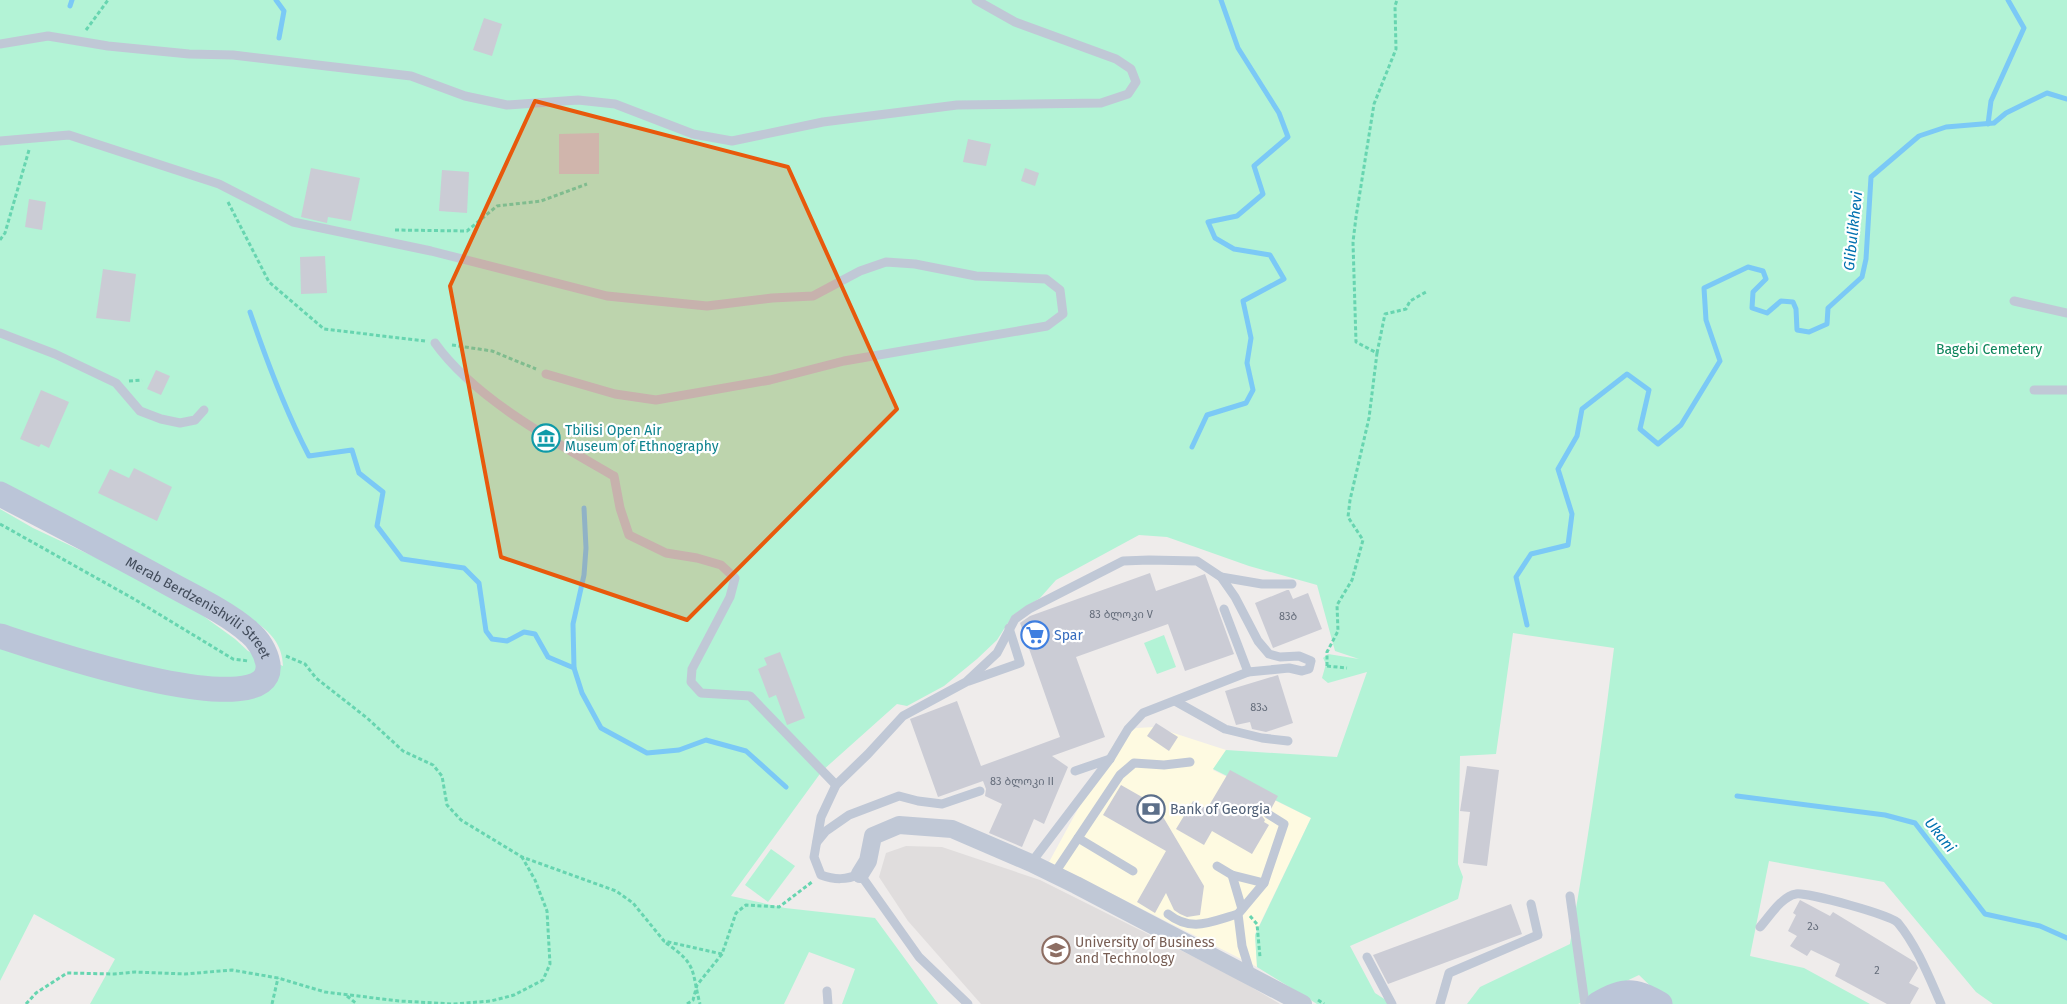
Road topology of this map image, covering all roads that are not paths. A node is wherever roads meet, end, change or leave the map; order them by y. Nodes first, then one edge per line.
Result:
1 (976, 0) edge
2 (0, 44) edge
3 (0, 141) edge
4 (2014, 301) dead end
5 (2067, 313) edge
6 (0, 333) edge
7 (435, 343) road end
8 (546, 374) road end
9 (2034, 390) dead end
10 (2067, 390) edge
11 (204, 410) dead end
12 (0, 494) edge
13 (1221, 577) junction
14 (1292, 584) dead end
15 (1224, 609) dead end
16 (1009, 628) junction
17 (0, 636) edge
18 (1248, 672) junction
19 (966, 682) junction
20 (1175, 701) junction
21 (1288, 741) dead end
22 (1110, 759) junction
23 (1190, 762) dead end
24 (1075, 771) dead end
25 (836, 785) junction
26 (980, 791) dead end
27 (1268, 814) dead end
28 (1078, 838) junction
29 (816, 843) junction
30 (1031, 863) junction
31 (1217, 866) dead end
32 (1133, 872) dead end
33 (860, 874) junction
34 (1054, 874) junction
35 (1232, 875) junction
36 (1264, 883) junction
37 (1570, 896) dead end
38 (1530, 904) dead end
39 (1240, 911) junction
40 (1168, 914) dead end
41 (1760, 927) dead end
42 (1367, 957) dead end
43 (1251, 976) junction
44 (827, 991) dead end
45 (1643, 1001) edge
46 (828, 1004) edge
47 (968, 1004) edge
48 (1303, 1004) edge
49 (1392, 1004) edge
50 (1440, 1004) edge
51 (1585, 1004) edge
52 (1598, 1004) edge
53 (1941, 1004) edge

1 - 2 lane
3 - 8 lane
4 - 5 lane
6 - 11 lane
7 - 25 lane
9 - 10 lane
12 - 17 street, Merab Berdzenishvili Street
13 - 14 lane
13 - 16 lane
13 - 18 lane
15 - 18 lane
16 - 19 lane
16 - 19 lane
18 - 20 lane
19 - 25 lane
20 - 21 lane
20 - 22 lane
22 - 24 lane
22 - 30 lane
23 - 28 lane
25 - 29 lane
26 - 29 lane
27 - 36 lane
28 - 32 lane
28 - 34 lane
29 - 33 lane
30 - 33 street
30 - 34 street
31 - 35 lane
33 - 47 lane
34 - 43 street
35 - 36 lane
35 - 39 lane
36 - 39 lane
37 - 51 lane
38 - 50 lane
39 - 40 lane
39 - 43 lane
41 - 53 lane
42 - 49 lane
43 - 48 street
44 - 46 lane
45 - 52 street

